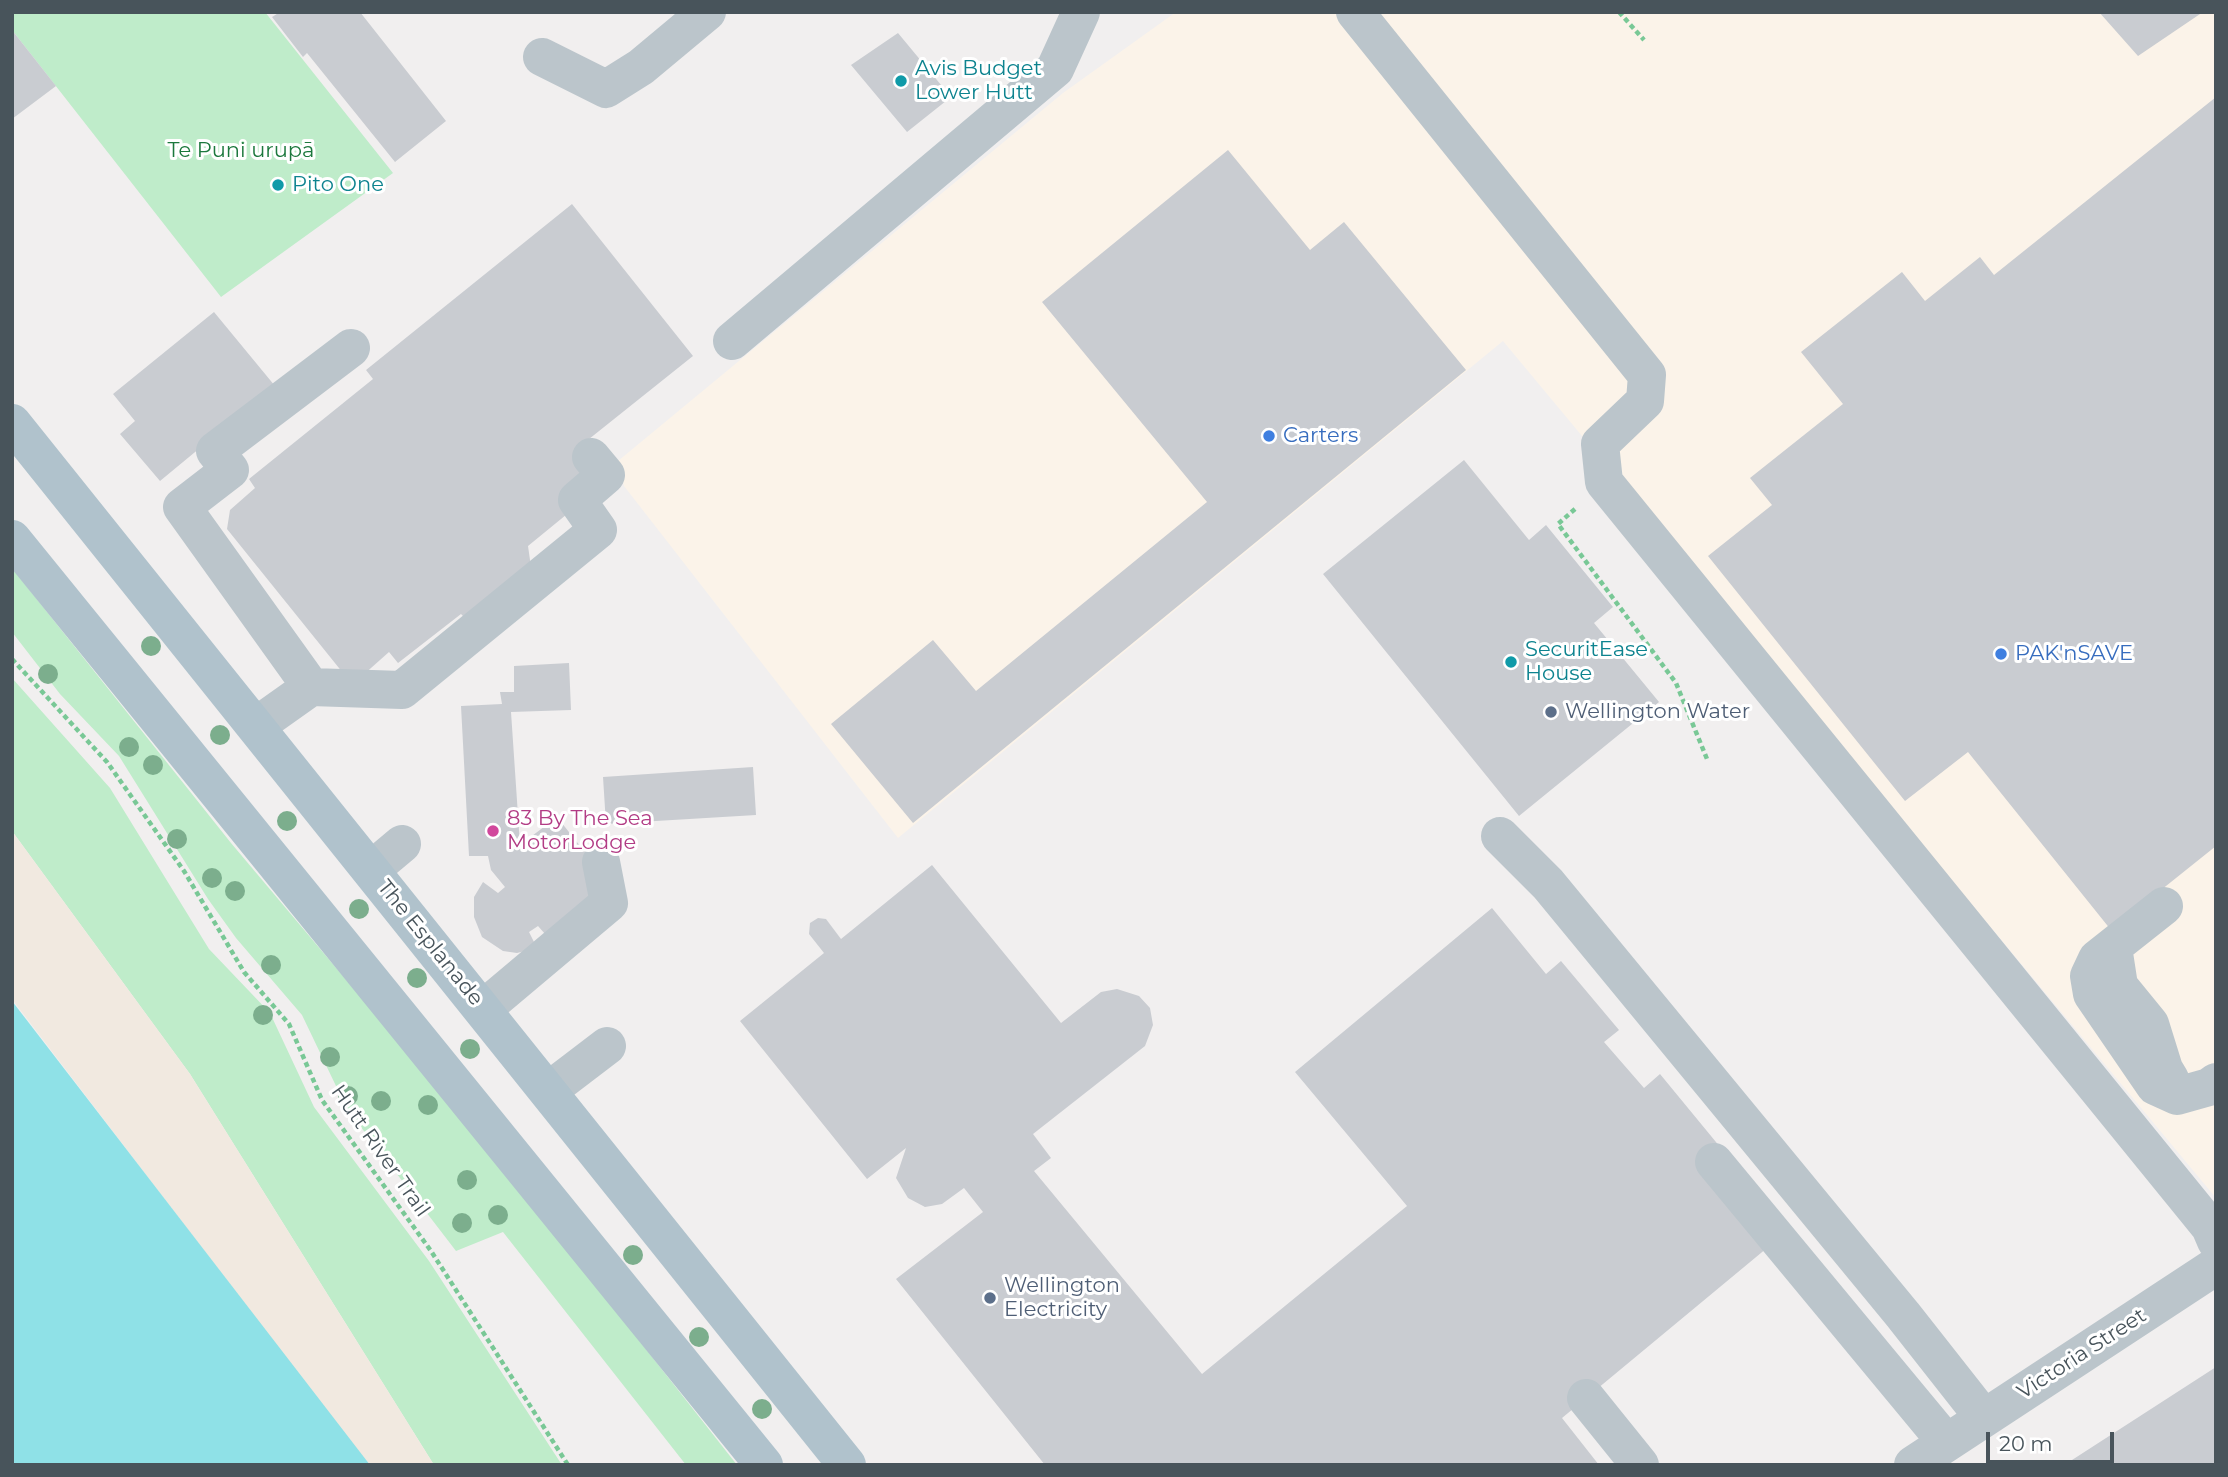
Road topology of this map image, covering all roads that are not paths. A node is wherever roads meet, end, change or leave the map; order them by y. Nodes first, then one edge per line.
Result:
1 (707, 12) edge
2 (1081, 12) edge
3 (1355, 12) edge
4 (542, 57) dead end
5 (732, 341) dead end
6 (351, 348) dead end
7 (12, 422) edge
8 (591, 457) dead end
9 (12, 539) edge
10 (311, 687) junction
11 (256, 726) junction
12 (1500, 836) dead end
13 (402, 844) dead end
14 (601, 862) dead end
15 (371, 870) junction
16 (2164, 906) dead end
17 (483, 1009) junction
18 (607, 1046) dead end
19 (2212, 1084) edge
20 (548, 1091) junction
21 (1714, 1162) dead end
22 (2216, 1241) edge
23 (2216, 1266) edge
24 (1586, 1398) dead end
25 (1984, 1418) junction
26 (1947, 1442) junction
27 (764, 1465) edge
28 (847, 1465) edge
29 (1640, 1465) edge
30 (1913, 1465) edge

1 - 4 street
2 - 5 street
3 - 22 street
6 - 10 street
7 - 11 main road, The Esplanade
8 - 10 street
9 - 27 main road
10 - 11 street
11 - 15 main road, The Esplanade
12 - 25 street
13 - 15 street
14 - 17 street
15 - 17 main road, The Esplanade
16 - 19 street
17 - 20 main road, The Esplanade
18 - 20 street
20 - 28 main road, The Esplanade
21 - 26 street
23 - 25 street, Victoria Street
24 - 29 street
25 - 26 street, Victoria Street
26 - 30 street, Victoria Street

